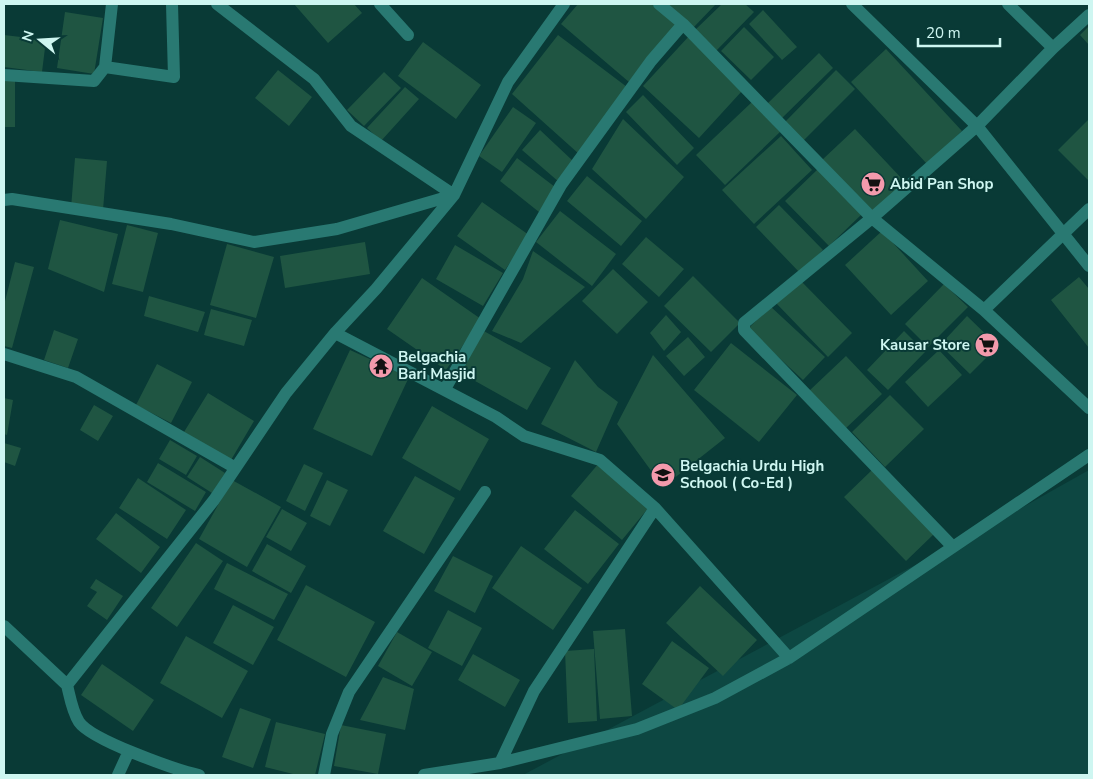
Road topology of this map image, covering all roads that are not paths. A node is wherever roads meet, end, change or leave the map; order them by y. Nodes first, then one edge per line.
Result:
1 (112, 4) edge
2 (172, 4) edge
3 (217, 4) edge
4 (380, 4) edge
5 (564, 4) edge
6 (659, 4) edge
7 (852, 4) edge
8 (1008, 4) edge
9 (1089, 15) edge
10 (683, 24) junction
11 (408, 35) dead end
12 (1053, 48) junction
13 (104, 67) junction
14 (4, 75) edge
15 (977, 126) junction
16 (454, 195) junction
17 (4, 200) edge
18 (1089, 209) edge
19 (872, 218) junction
20 (1064, 234) junction
21 (1089, 266) edge
22 (984, 310) junction
23 (335, 333) junction
24 (4, 354) edge
25 (445, 390) junction
26 (1089, 408) edge
27 (1089, 455) edge
28 (234, 467) junction
29 (486, 492) dead end
30 (655, 508) junction
31 (952, 546) junction
32 (4, 626) edge
33 (788, 658) junction
34 (67, 685) junction
35 (129, 751) junction
36 (500, 762) junction
37 (118, 775) edge
38 (199, 775) edge
39 (324, 775) edge
40 (424, 775) edge

1 - 13 street
2 - 13 street
3 - 16 street
4 - 11 street
5 - 16 street
6 - 10 street
7 - 15 street
8 - 12 street
9 - 12 street
10 - 19 street
10 - 25 street
12 - 15 street
13 - 14 street
15 - 19 street
15 - 20 street
16 - 17 street
16 - 23 street
18 - 20 street
19 - 22 street
19 - 31 street
20 - 21 street
20 - 22 street
22 - 26 street
23 - 25 street
23 - 28 street
24 - 28 street
25 - 30 street
27 - 31 street
28 - 34 street
29 - 39 street
30 - 33 street
30 - 36 street
31 - 33 street
32 - 34 street
33 - 36 street
34 - 35 street
35 - 37 street
35 - 38 street
36 - 40 street

